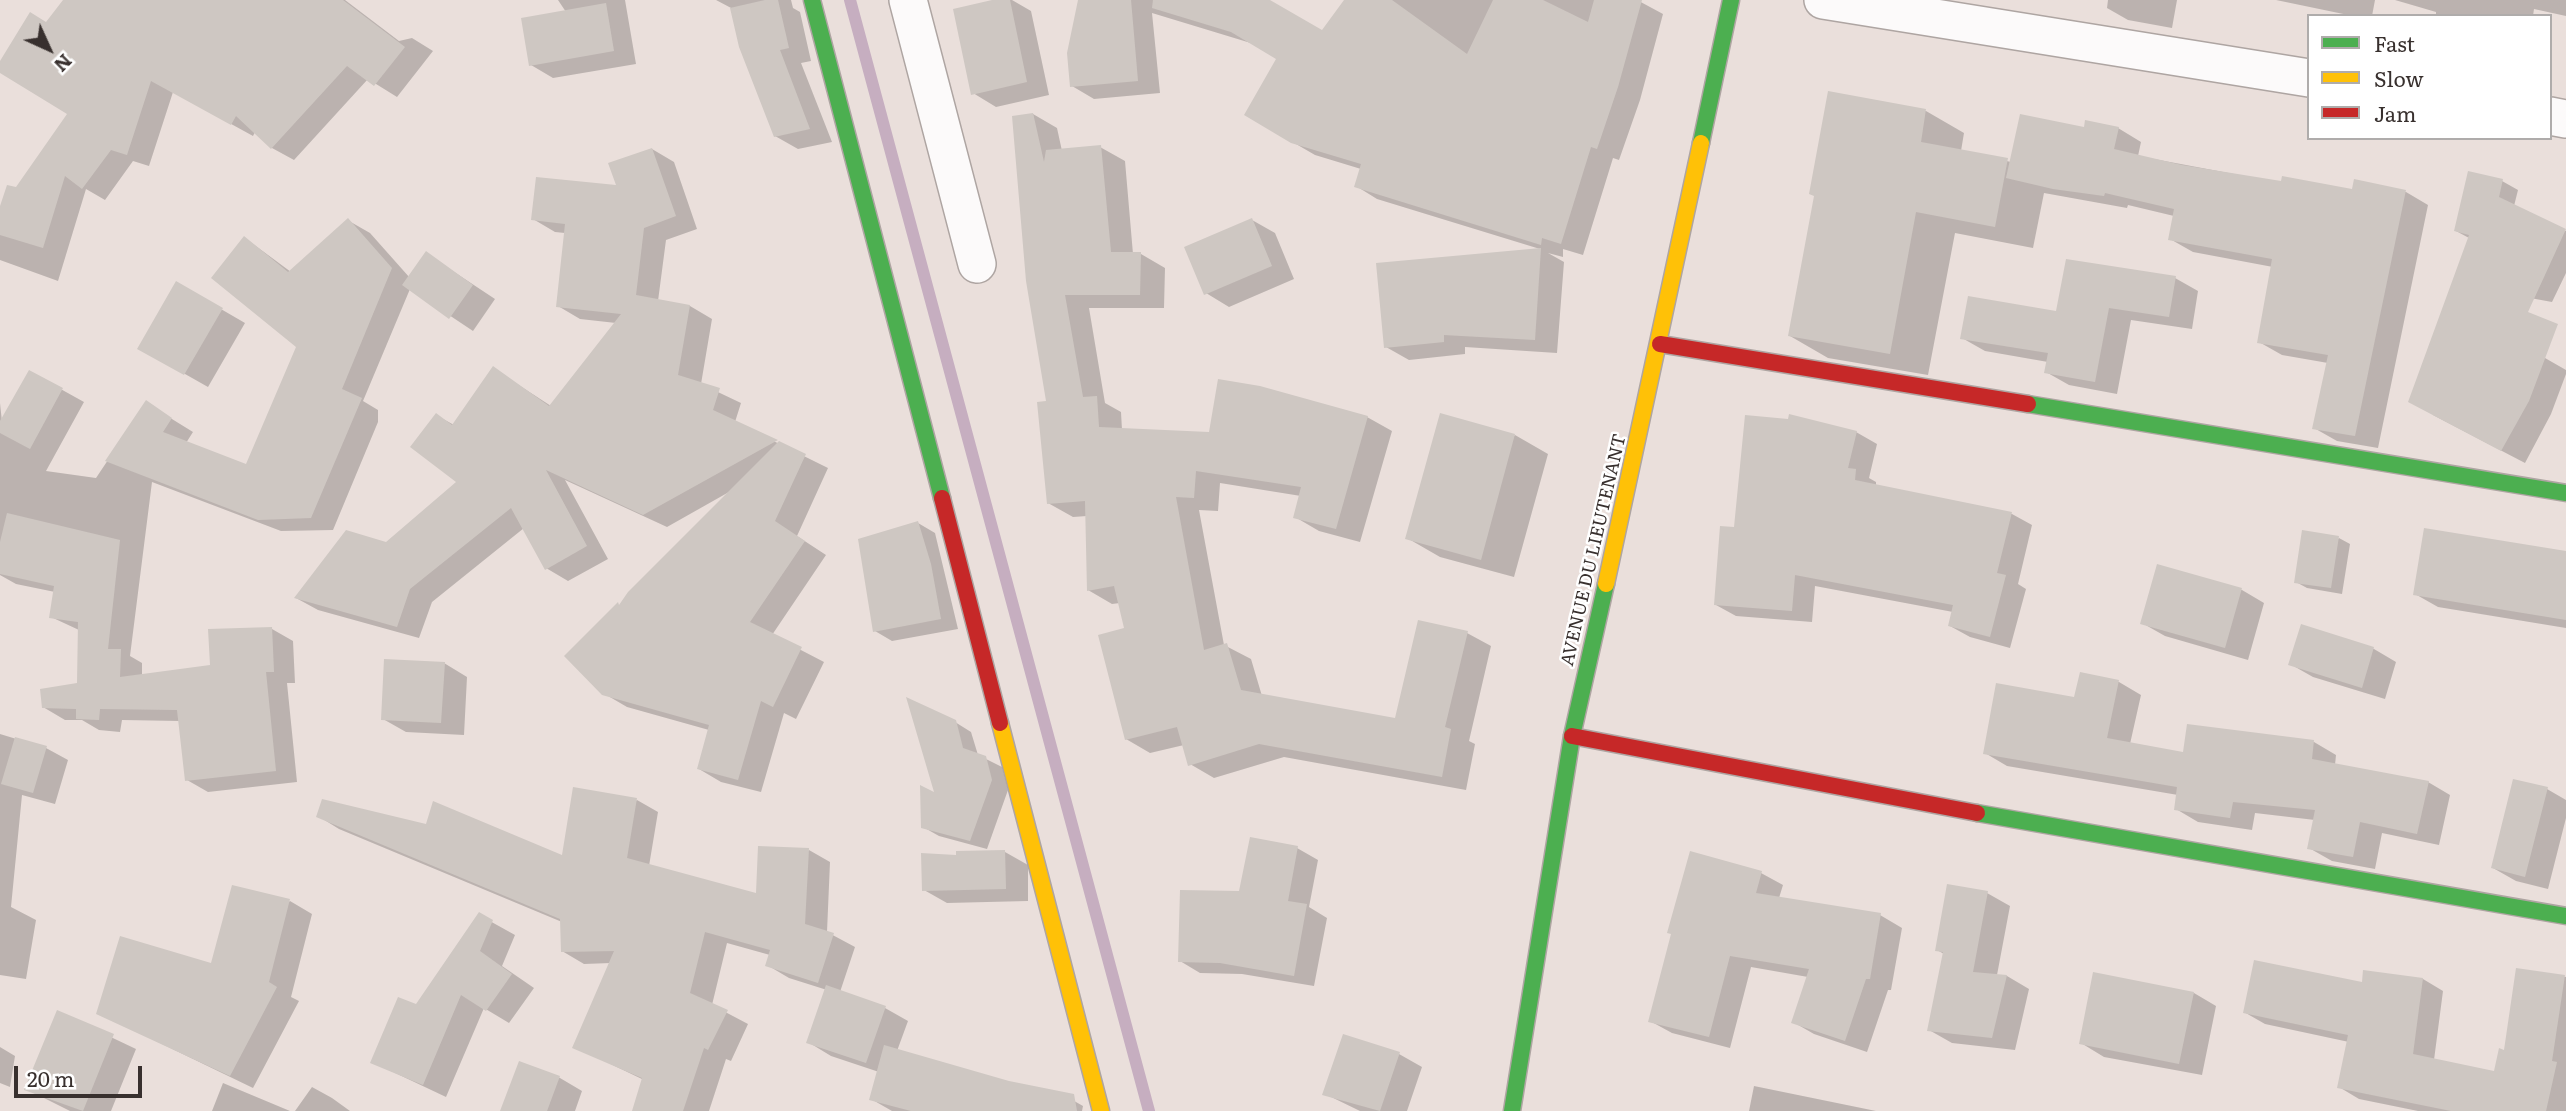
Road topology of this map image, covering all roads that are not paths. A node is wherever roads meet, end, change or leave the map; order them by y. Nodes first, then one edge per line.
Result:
1 (813, 0) edge
2 (908, 0) edge
3 (1731, 0) edge
4 (1823, 0) edge
5 (2307, 78) edge
6 (977, 264) dead end
7 (1660, 344) junction
8 (2566, 493) edge
9 (1572, 736) junction
10 (2566, 916) edge
11 (1101, 1111) edge
12 (1512, 1111) edge

1 - 11 street
2 - 6 street
3 - 7 street, AVENUE DU LIEUTENANT
4 - 5 street
7 - 8 street
7 - 9 street, AVENUE DU LIEUTENANT
9 - 10 street
9 - 12 street, AVENUE DU LIEUTENANT

